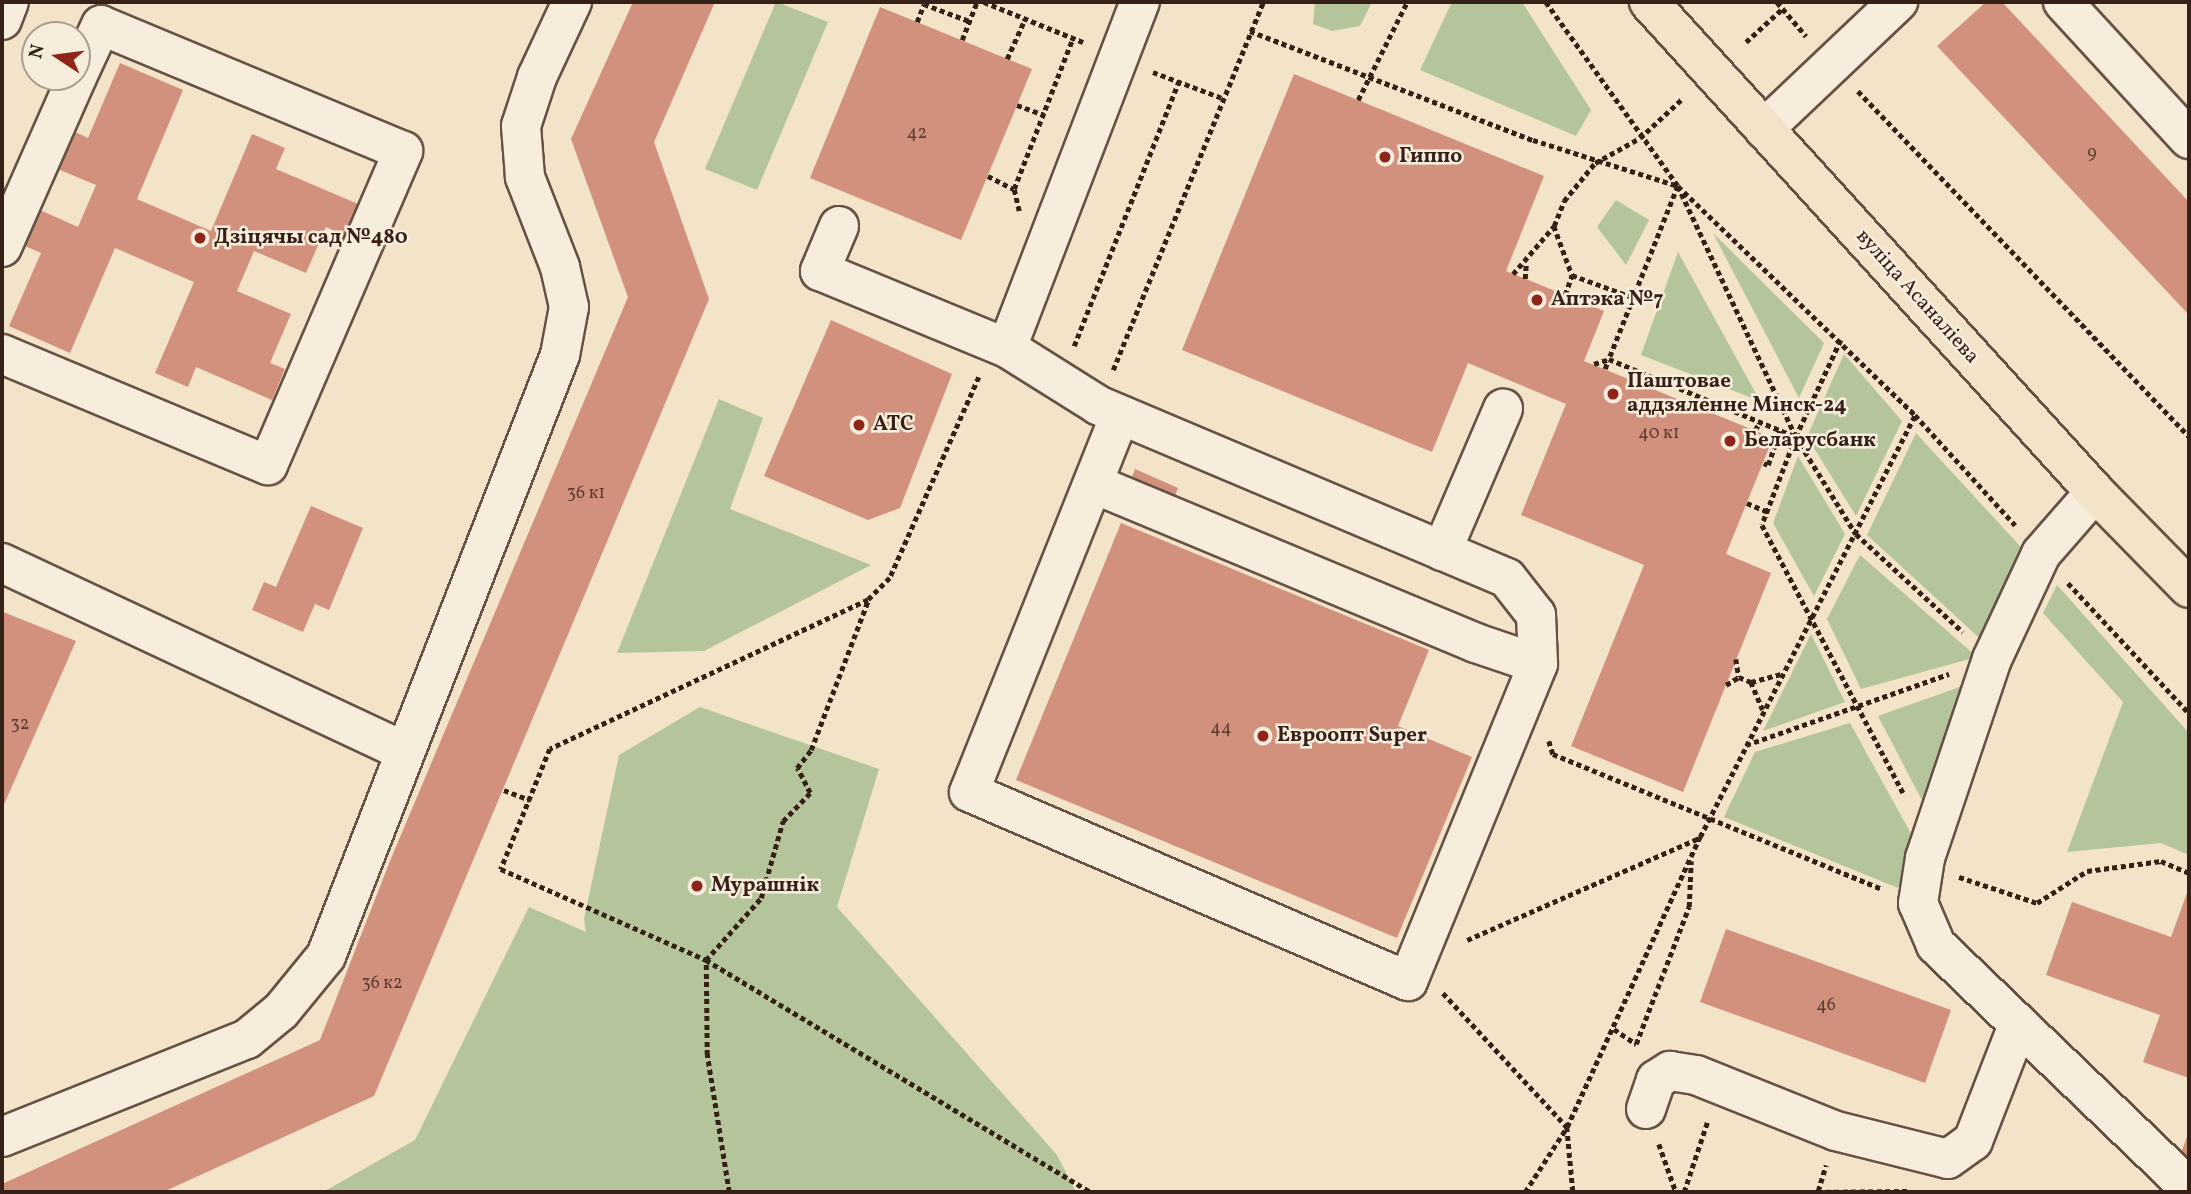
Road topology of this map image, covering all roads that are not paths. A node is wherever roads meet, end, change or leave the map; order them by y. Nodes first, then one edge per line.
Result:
1 (9, 2) edge
2 (572, 2) edge
3 (1140, 2) edge
4 (1649, 2) edge
5 (1898, 2) edge
6 (2063, 2) edge
7 (2, 20) edge
8 (91, 47) edge
9 (69, 91) edge
10 (1764, 129) junction
11 (2189, 139) edge
12 (13, 187) edge
13 (839, 226) dead end
14 (2, 247) edge
15 (1007, 348) junction
16 (2, 354) edge
17 (1503, 409) dead end
18 (1109, 410) junction
19 (1094, 484) junction
20 (2095, 492) junction
21 (1442, 551) junction
22 (2, 563) edge
23 (2189, 588) edge
24 (1538, 664) junction
25 (405, 752) junction
26 (2018, 1025) junction
27 (1646, 1109) road end
28 (2, 1136) edge
29 (2189, 1188) edge

1 - 7 lane
2 - 25 lane
3 - 15 lane
4 - 10 main road, вуліца Асаналіева
5 - 10 lane
6 - 11 lane
8 - 16 lane
9 - 12 lane
10 - 20 main road, вуліца Асаналіева
12 - 14 lane
13 - 15 lane
15 - 18 lane
17 - 21 lane
18 - 19 lane
18 - 21 lane
19 - 24 lane
19 - 24 lane
20 - 23 main road, вуліца Асаналіева
20 - 26 lane
21 - 24 lane
22 - 25 lane
25 - 28 lane
26 - 27 lane
26 - 29 lane

